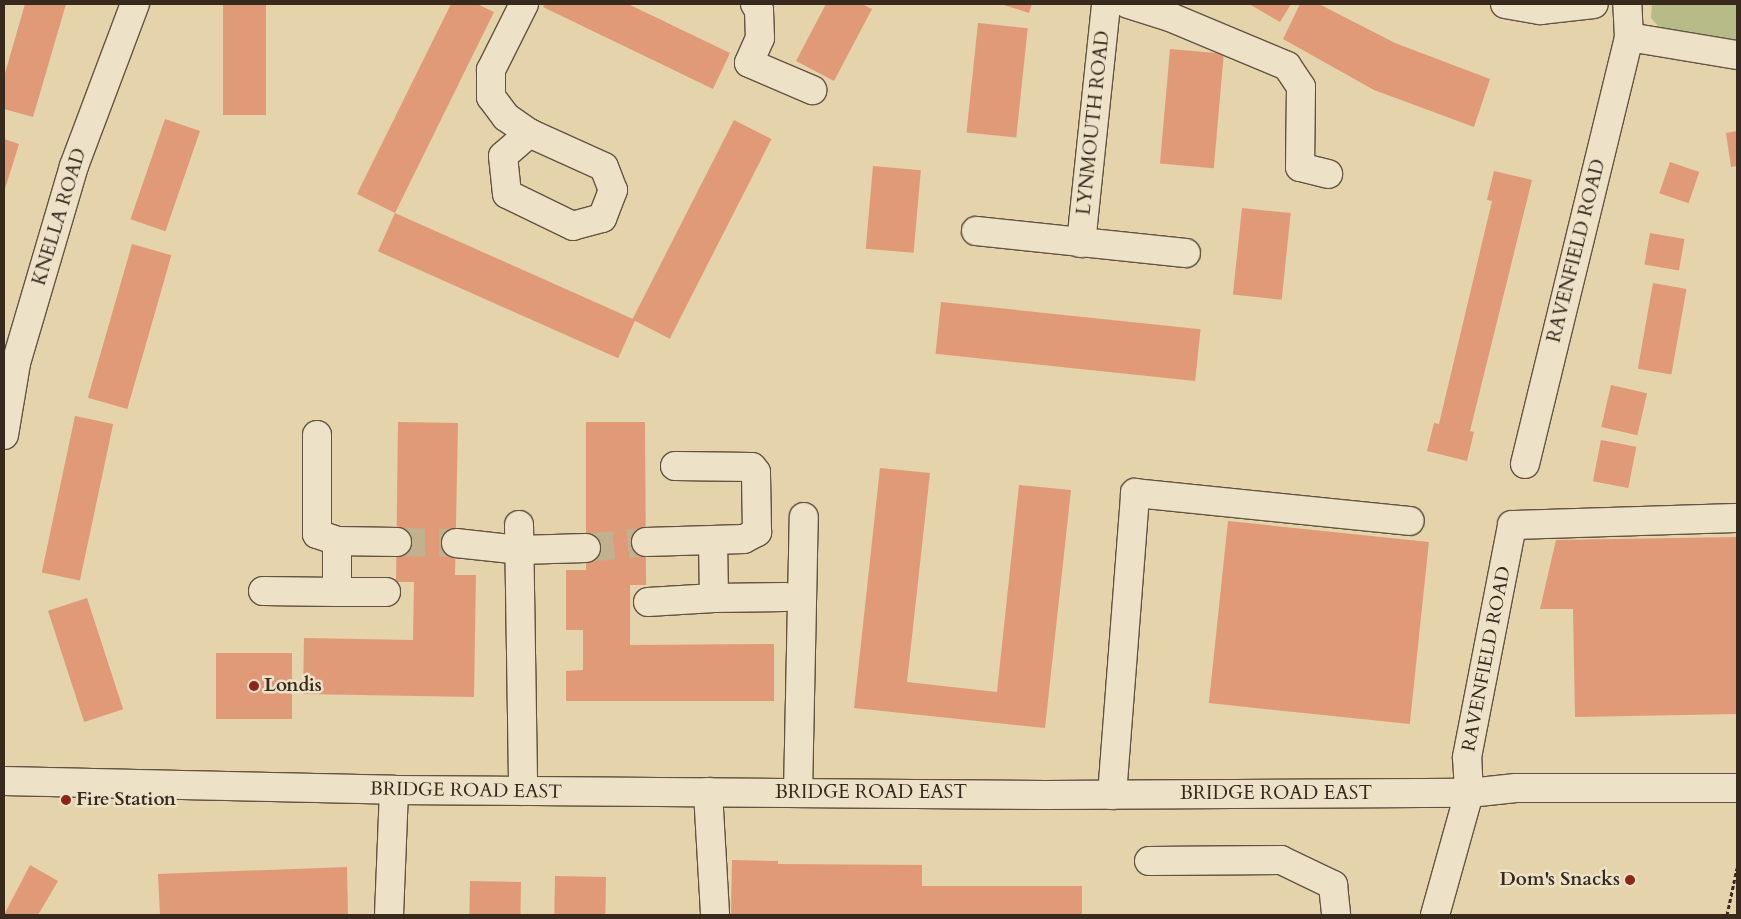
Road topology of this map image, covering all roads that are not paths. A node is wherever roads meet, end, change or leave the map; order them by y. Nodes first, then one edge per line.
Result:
1 (135, 4) edge
2 (524, 4) edge
3 (755, 4) edge
4 (1106, 4) edge
5 (1128, 4) edge
6 (1505, 4) edge
7 (1594, 4) edge
8 (1627, 4) edge
9 (1629, 37) junction
10 (1737, 56) edge
11 (812, 90) dead end
12 (530, 133) dead end
13 (1328, 174) dead end
14 (976, 231) dead end
15 (1081, 243) junction
16 (1186, 253) dead end
17 (10, 361) edge
18 (4, 435) edge
19 (317, 435) dead end
20 (1525, 464) dead end
21 (675, 466) dead end
22 (804, 517) dead end
23 (1737, 518) edge
24 (1410, 520) dead end
25 (519, 537) junction
26 (713, 540) junction
27 (338, 541) junction
28 (397, 542) tunnel mouth
29 (646, 542) tunnel mouth
30 (456, 543) tunnel mouth
31 (586, 548) tunnel mouth
32 (263, 591) dead end
33 (337, 592) junction
34 (386, 592) dead end
35 (785, 597) dead end
36 (714, 598) junction
37 (648, 602) dead end
38 (4, 781) edge
39 (1737, 788) edge
40 (394, 790) junction
41 (523, 791) junction
42 (708, 792) junction
43 (798, 793) junction
44 (1469, 793) junction
45 (1112, 795) junction
46 (1149, 861) dead end
47 (389, 915) edge
48 (715, 915) edge
49 (1336, 915) edge
50 (1435, 915) edge

1 - 17 street, KNELLA ROAD
2 - 12 street
3 - 11 street
4 - 15 street, LYNMOUTH ROAD
5 - 13 street
6 - 7 street
8 - 9 street, RAVENFIELD ROAD
9 - 10 street
9 - 20 street, RAVENFIELD ROAD
14 - 15 street, LYNMOUTH ROAD
15 - 16 street, LYNMOUTH ROAD
17 - 18 street, KNELLA ROAD
19 - 27 street
21 - 26 street
22 - 43 street
23 - 44 street, RAVENFIELD ROAD
24 - 45 street
25 - 30 street
25 - 31 street
25 - 41 street
26 - 29 street
26 - 36 street
27 - 28 street
27 - 33 street
32 - 33 street
33 - 34 street
35 - 36 street
36 - 37 street
38 - 40 street, BRIDGE ROAD EAST
39 - 44 street, BRIDGE ROAD EAST
40 - 41 street, BRIDGE ROAD EAST
40 - 47 street
41 - 42 street, BRIDGE ROAD EAST
42 - 43 street, BRIDGE ROAD EAST
42 - 48 street
43 - 45 street, BRIDGE ROAD EAST
44 - 45 street, BRIDGE ROAD EAST
44 - 50 street, RAVENFIELD ROAD
46 - 49 street

